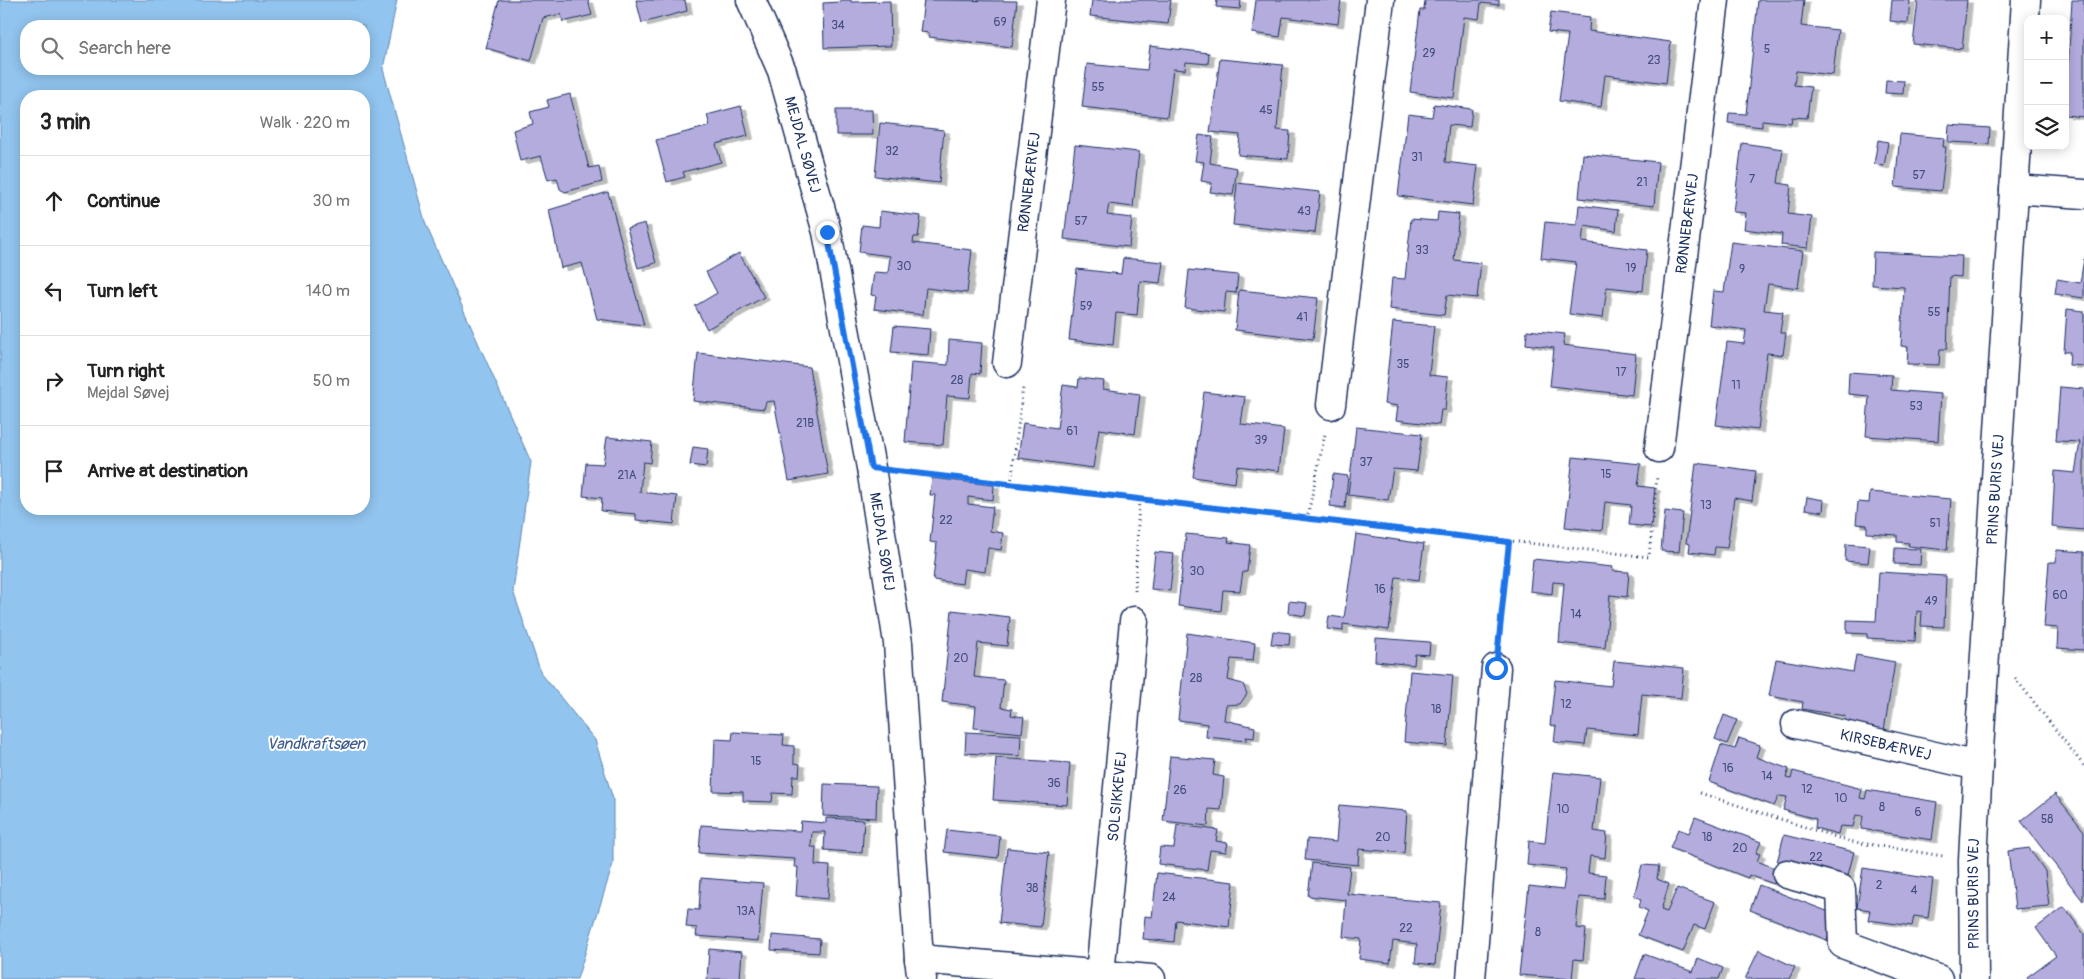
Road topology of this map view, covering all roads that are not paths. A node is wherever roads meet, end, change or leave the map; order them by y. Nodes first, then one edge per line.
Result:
1 (751, 0) edge
2 (1051, 0) edge
3 (1380, 0) edge
4 (1714, 0) edge
5 (2026, 0) edge
6 (2014, 190) junction
7 (2084, 194) edge
8 (1008, 364) road end
9 (1331, 405) road end
10 (1659, 448) road end
11 (1134, 621) road end
12 (1496, 668) road end
13 (1796, 724) dead end
14 (1978, 766) junction
15 (1787, 874) dead end
16 (921, 969) edge
17 (1100, 974) junction
18 (1151, 979) edge
19 (1471, 979) edge
20 (1938, 979) edge
21 (1974, 979) edge

1 - 16 street, MEJDAL SØVEJ
2 - 8 street, RØNNEBÆRVEJ
3 - 9 street
4 - 10 street, RØNNEBÆRVEJ
5 - 6 street, PRINS BURIS VEJ
6 - 7 street
6 - 14 street, PRINS BURIS VEJ
11 - 17 street, SOLSIKKEVEJ
12 - 19 street
13 - 14 street, KIRSEBÆRVEJ
14 - 21 street, PRINS BURIS VEJ
15 - 20 street
16 - 17 street
17 - 18 street

